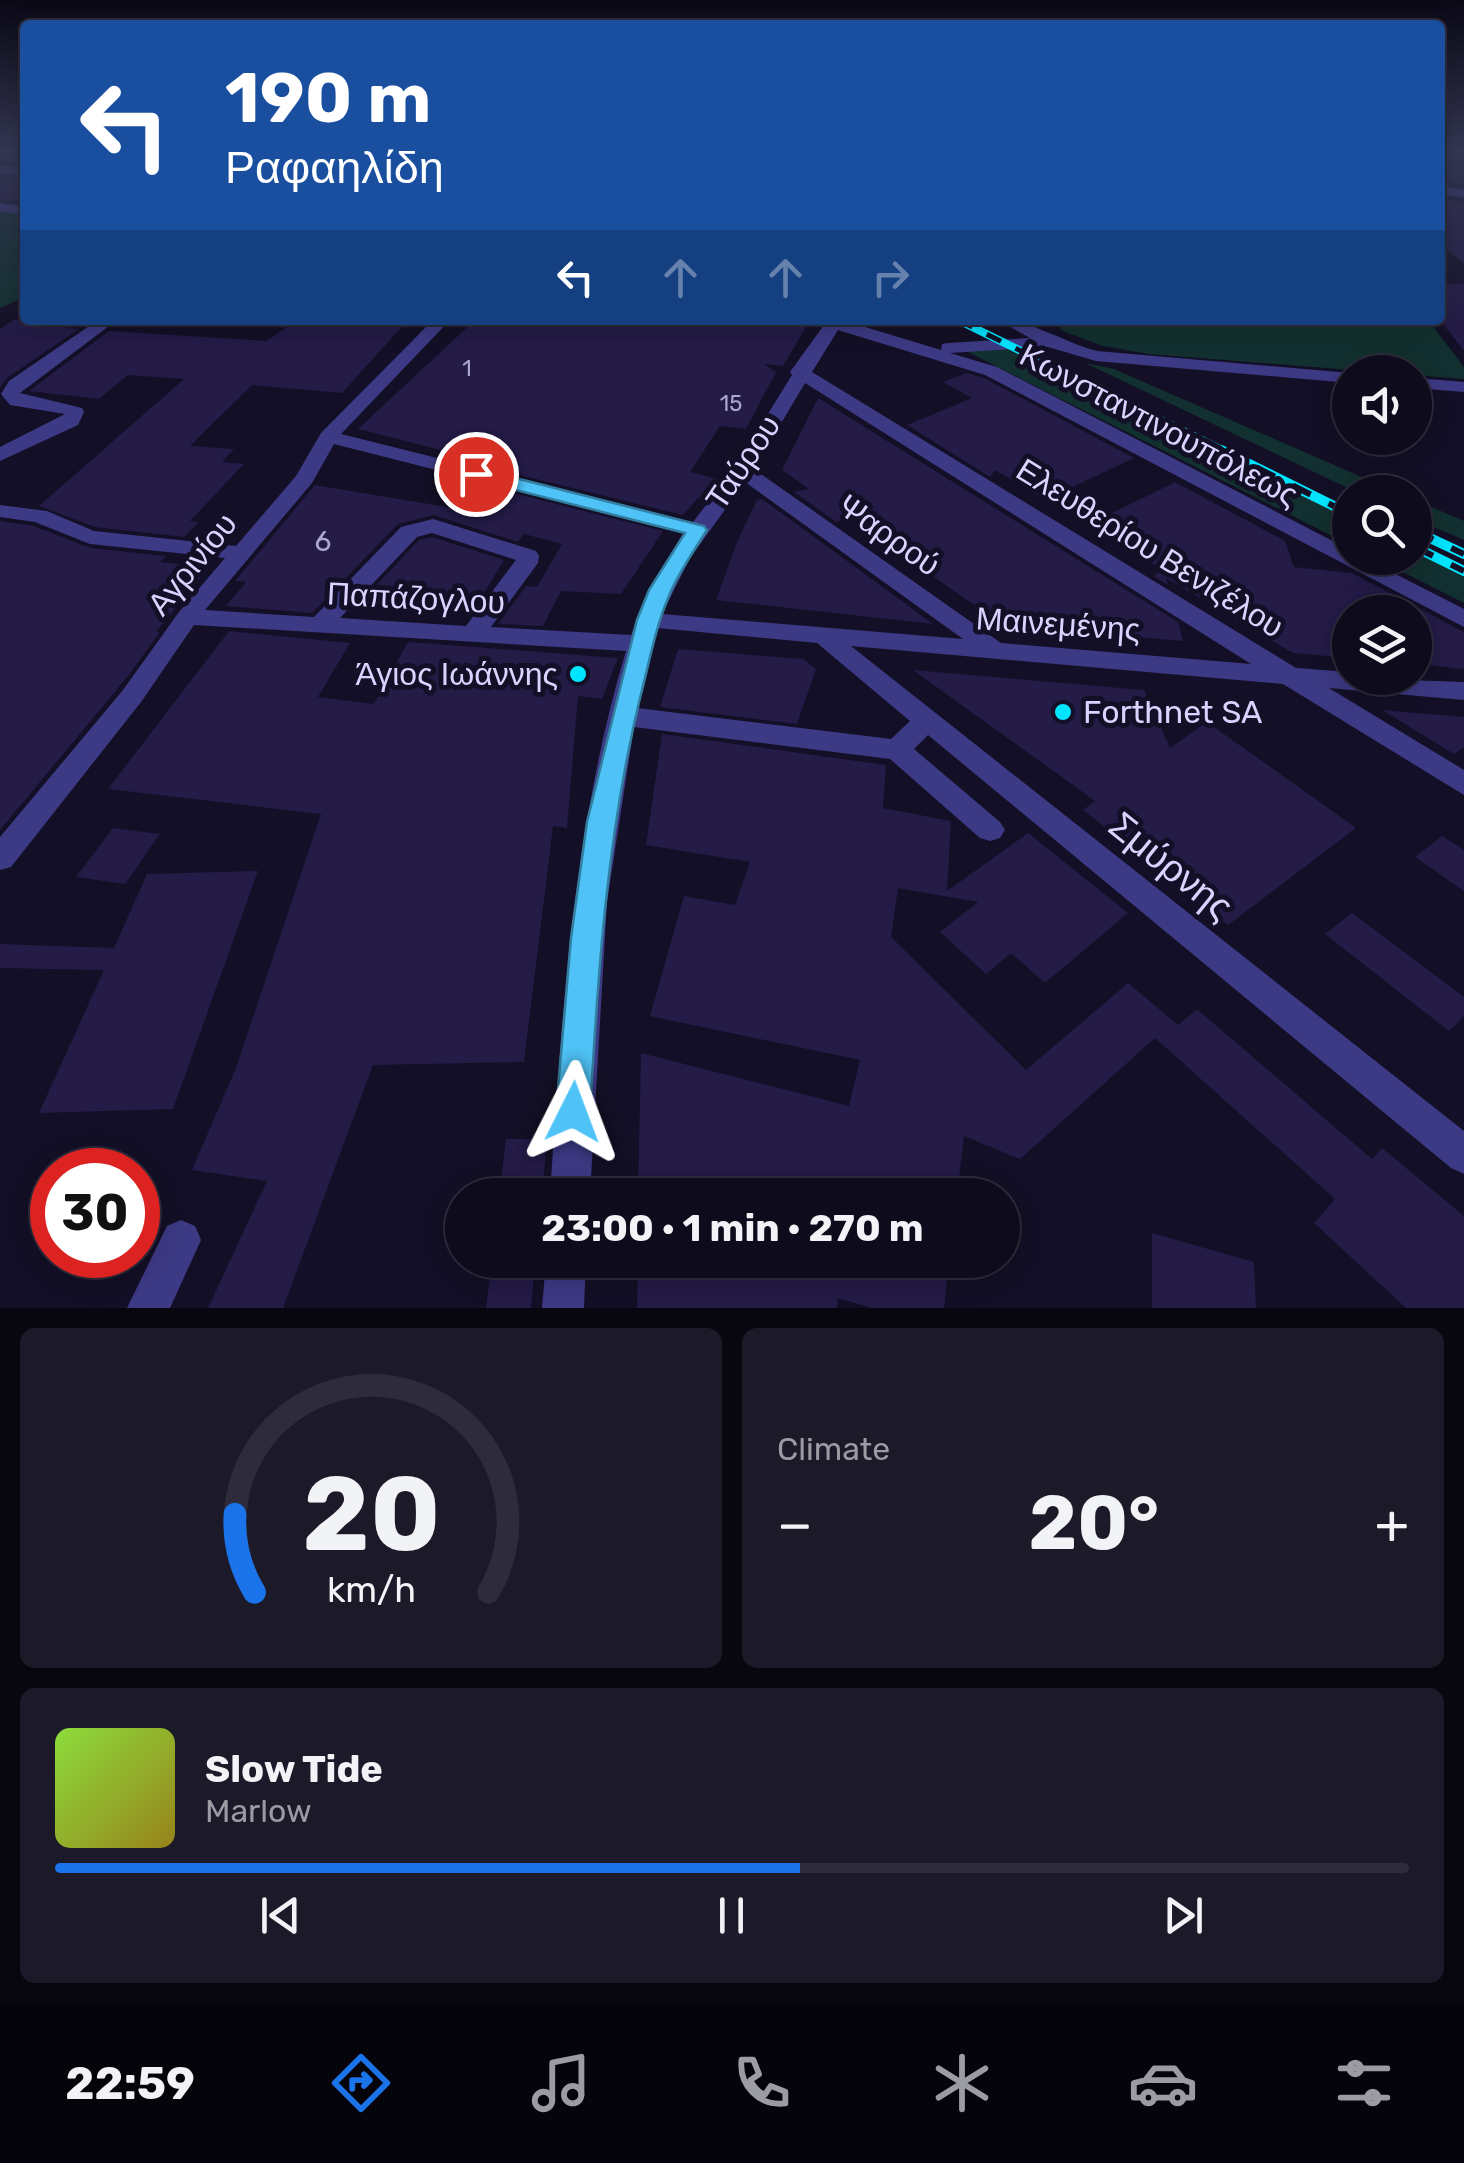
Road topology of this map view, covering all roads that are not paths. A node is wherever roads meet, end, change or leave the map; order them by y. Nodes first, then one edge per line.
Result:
1 (102, 325) edge
2 (437, 325) edge
3 (827, 325) edge
4 (844, 325) edge
5 (1016, 325) edge
6 (1050, 342) junction
7 (928, 348) junction
8 (799, 372) junction
9 (1332, 377) edge
10 (1432, 384) edge
11 (1464, 386) edge
12 (328, 436) junction
13 (0, 454) edge
14 (743, 471) junction
15 (0, 511) edge
16 (697, 530) junction
17 (242, 552) junction
18 (187, 617) junction
19 (1464, 620) edge
20 (320, 625) junction
21 (645, 632) junction
22 (473, 634) junction
23 (827, 639) junction
24 (998, 652) junction
25 (1287, 674) junction
26 (1464, 691) edge
27 (622, 716) junction
28 (926, 720) junction
29 (897, 750) junction
30 (1464, 784) edge
31 (990, 830) dead end
32 (0, 858) edge
33 (1464, 1155) edge
34 (571, 1178) edge
35 (180, 1240) dead end
36 (565, 1278) edge
37 (148, 1308) edge
38 (563, 1308) edge

1 - 13 street
2 - 12 street, Αγρινίου
3 - 8 street, Ταύρου
4 - 7 street
5 - 6 street
6 - 7 street
6 - 9 street
7 - 19 street, Κωνσταντινουπόλεως
8 - 14 street, Ταύρου
8 - 25 street, Ελευθερίου Βενιζέλου
10 - 11 street
12 - 16 street
12 - 17 street, Αγρινίου
14 - 16 street, Ταύρου
14 - 24 street, Ψαρρού
15 - 17 street
16 - 21 street, Ταύρου
17 - 18 street, Αγρινίου
18 - 20 street, Παπάζογλου
18 - 32 street, Αγρινίου
20 - 22 street, Παπάζογλου
20 - 22 street
21 - 22 street, Παπάζογλου
21 - 23 street, Μαινεμένης
21 - 27 street, Ταύρου
23 - 24 street, Μαινεμένης
23 - 28 street, Σμύρνης
24 - 25 street, Μαινεμένης
25 - 26 street, Μαινεμένης
25 - 30 street, Ελευθερίου Βενιζέλου
27 - 29 street
27 - 34 street, Ταύρου
28 - 29 street
28 - 33 street, Σμύρνης
29 - 31 street
35 - 37 street
36 - 38 street

